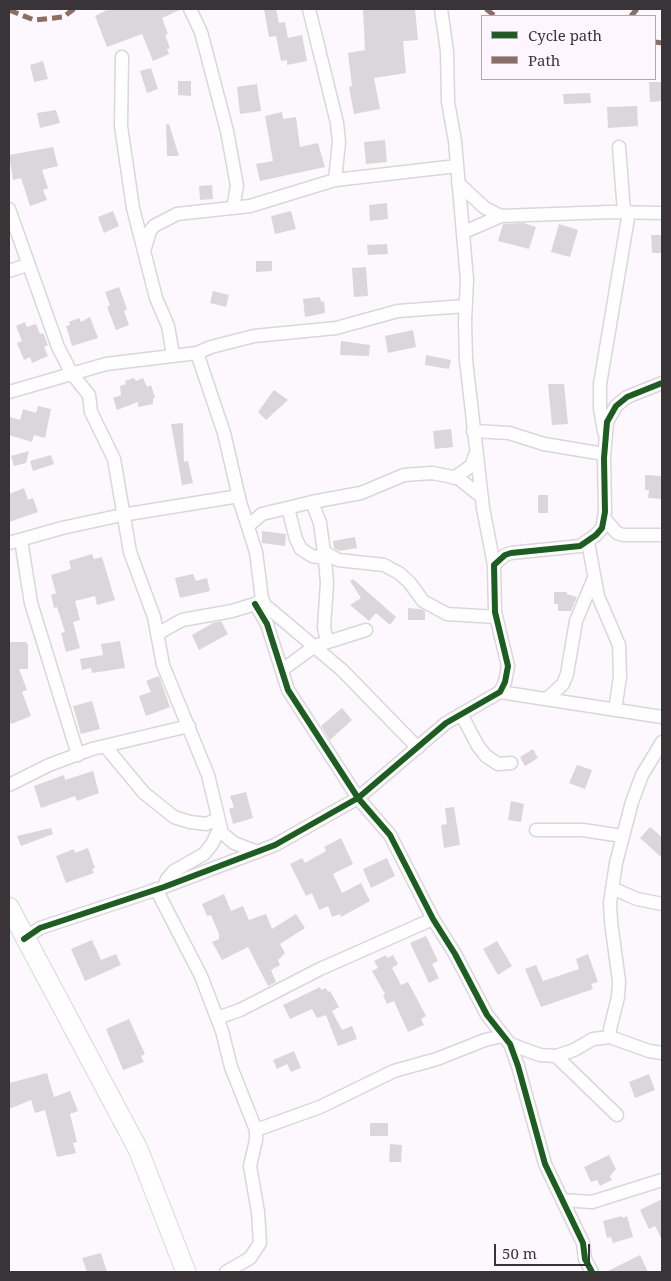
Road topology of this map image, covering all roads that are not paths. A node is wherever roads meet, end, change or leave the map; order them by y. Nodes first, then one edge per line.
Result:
1 (190, 9) edge
2 (309, 9) edge
3 (441, 9) edge
4 (122, 57) dead end
5 (619, 147) dead end
6 (457, 166) junction
7 (335, 180) junction
8 (458, 184) junction
9 (233, 208) junction
10 (9, 209) edge
11 (626, 212) junction
12 (662, 213) edge
13 (501, 216) junction
14 (464, 232) junction
15 (144, 251) junction
16 (27, 265) junction
17 (9, 271) edge
18 (465, 306) junction
19 (197, 353) junction
20 (173, 355) junction
21 (72, 374) junction
22 (662, 383) edge
23 (9, 392) edge
24 (473, 431) junction
25 (605, 439) junction
26 (476, 453) junction
27 (604, 454) junction
28 (454, 478) junction
29 (482, 497) junction
30 (239, 499) junction
31 (312, 502) junction
32 (288, 508) junction
33 (262, 514) junction
34 (122, 515) junction
35 (604, 518) junction
36 (248, 526) junction
37 (662, 535) edge
38 (15, 542) edge
39 (588, 542) junction
40 (324, 555) junction
41 (494, 565) junction
42 (594, 578) junction
43 (258, 601) junction
44 (496, 616) junction
45 (366, 630) dead end
46 (157, 634) junction
47 (321, 644) junction
48 (282, 670) junction
49 (500, 692) junction
50 (547, 700) junction
51 (614, 710) junction
52 (461, 714) junction
53 (662, 717) edge
54 (189, 726) junction
55 (662, 742) edge
56 (105, 746) junction
57 (418, 748) junction
58 (78, 755) junction
59 (511, 763) dead end
60 (9, 785) edge
61 (358, 798) junction
62 (219, 823) junction
63 (536, 830) dead end
64 (622, 836) junction
65 (258, 852) junction
66 (160, 888) junction
67 (612, 888) junction
68 (662, 904) edge
69 (9, 907) edge
70 (433, 919) junction
71 (24, 939) junction
72 (217, 1018) junction
73 (610, 1037) junction
74 (506, 1040) junction
75 (662, 1053) edge
76 (556, 1056) junction
77 (616, 1115) dead end
78 (256, 1130) junction
79 (662, 1180) edge
80 (562, 1200) junction
81 (186, 1272) edge
82 (226, 1272) edge
83 (592, 1272) edge

1 - 9 street
2 - 7 street
3 - 6 street
4 - 15 street
5 - 11 street
6 - 7 street
6 - 8 street
7 - 9 street
8 - 13 street
8 - 14 street
9 - 15 street
10 - 16 street
11 - 12 street
11 - 13 street
11 - 25 street
13 - 14 street
14 - 18 street
15 - 20 street
16 - 17 street
16 - 21 street
18 - 19 street
18 - 24 street
19 - 20 street
19 - 30 street
20 - 21 street
21 - 23 street
21 - 34 street
22 - 25 street
24 - 26 street
24 - 27 street
25 - 27 street
26 - 28 street
26 - 29 street
27 - 35 street
28 - 29 street
28 - 31 street
29 - 41 street
30 - 33 street
30 - 34 street
30 - 36 street
31 - 32 street
31 - 40 street
32 - 33 street
32 - 40 street
33 - 36 street
34 - 38 street
34 - 46 street
35 - 37 street
35 - 39 street
36 - 43 street
38 - 58 street
39 - 41 street
39 - 42 street
40 - 44 street
40 - 47 street
41 - 44 street
42 - 50 street
42 - 51 street
43 - 46 street
43 - 47 street
43 - 48 street
44 - 49 street
45 - 47 street
46 - 54 street
47 - 48 street
47 - 57 street
48 - 61 street
49 - 50 street
49 - 52 street
50 - 51 street
51 - 53 street
52 - 57 street
52 - 59 street
54 - 56 street
54 - 62 street
55 - 64 street
56 - 58 street
56 - 62 street
57 - 61 street
58 - 60 street
61 - 65 street
61 - 70 street
62 - 65 street
62 - 66 street
63 - 64 street
64 - 67 street
65 - 66 street
66 - 71 street
66 - 72 street
67 - 68 street
67 - 73 street
69 - 71 street
70 - 72 street
70 - 74 street
71 - 81 street
72 - 78 street
73 - 75 street
73 - 76 street
74 - 76 street
74 - 78 street
74 - 80 street
76 - 77 street
78 - 82 street
79 - 80 street
80 - 83 street

